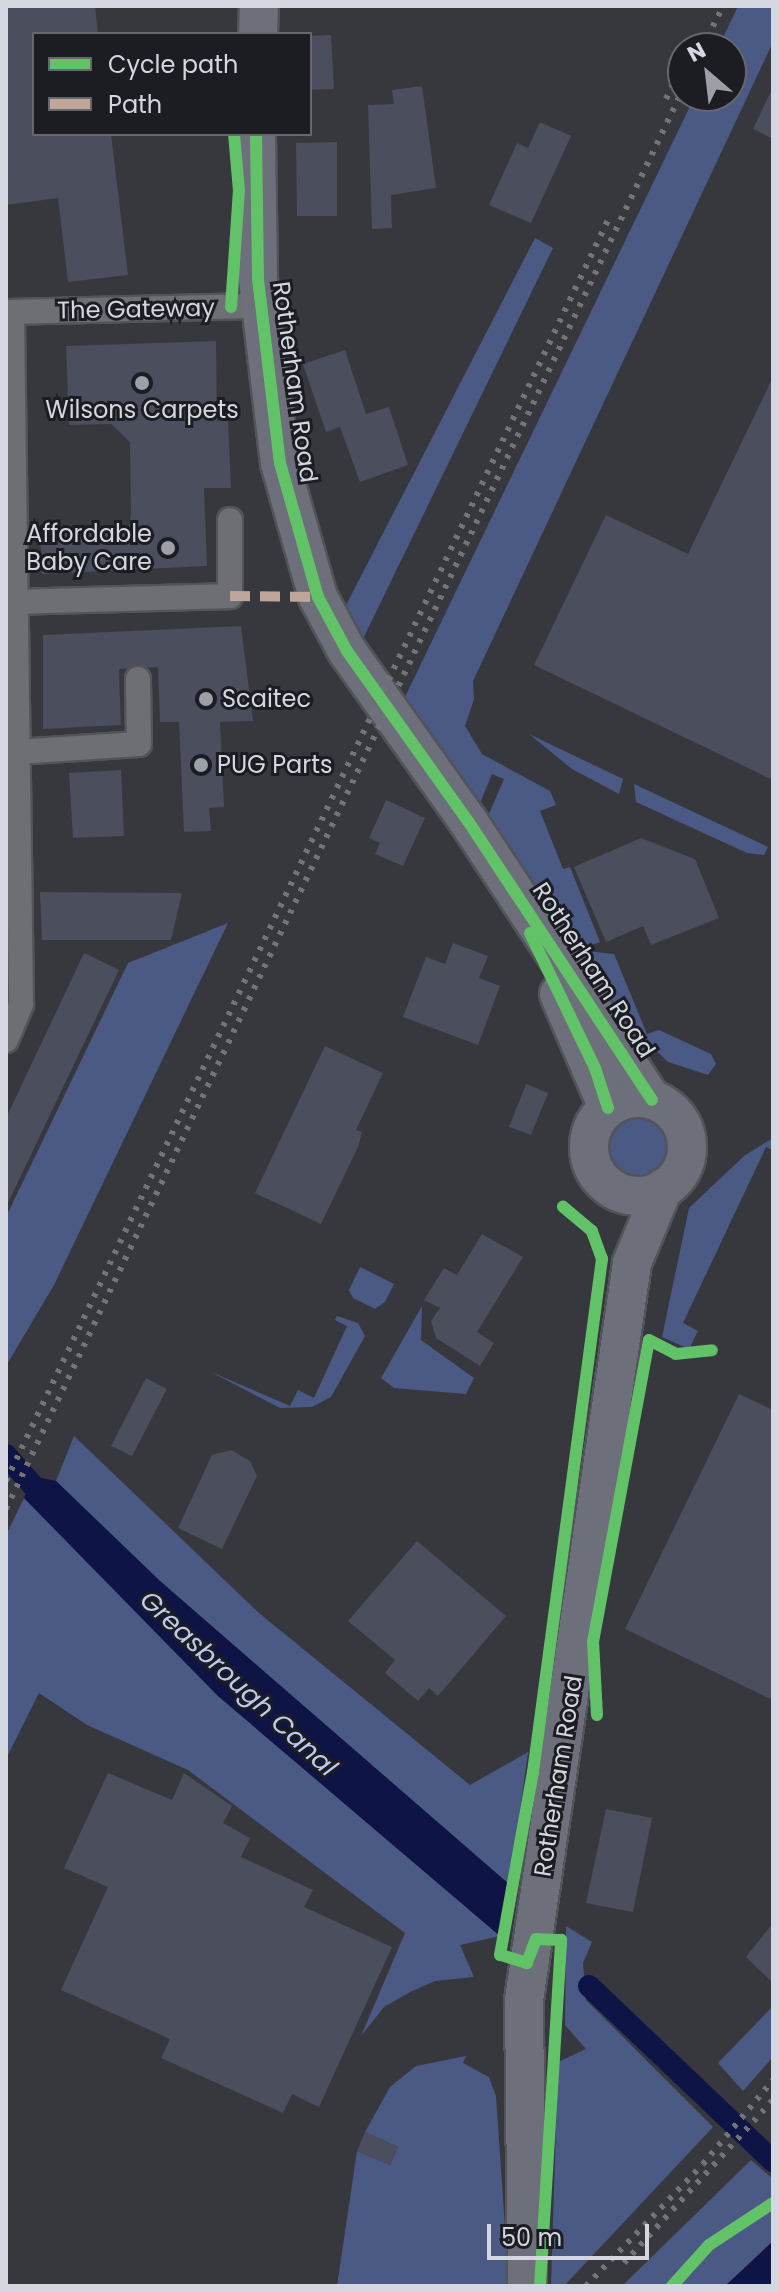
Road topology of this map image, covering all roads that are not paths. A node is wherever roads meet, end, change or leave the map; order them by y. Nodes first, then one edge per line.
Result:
1 (259, 6) edge
2 (258, 32) edge
3 (256, 136) edge
4 (260, 306) junction
5 (9, 312) edge
6 (230, 520) dead end
7 (14, 602) junction
8 (138, 679) dead end
9 (17, 752) junction
10 (498, 865) junction
11 (6, 1040) edge
12 (652, 1100) junction
13 (608, 1108) junction
14 (663, 1188) junction
15 (614, 1190) junction
16 (632, 1263) junction
17 (527, 2286) edge

1 - 2 main road
3 - 4 main road, Rotherham Road
4 - 5 street, The Gateway
4 - 10 main road, Rotherham Road
5 - 7 street, The Gateway
6 - 7 street
7 - 9 street, The Gateway
8 - 9 street
9 - 11 street, The Gateway
10 - 12 main road, Rotherham Road
10 - 13 main road, Rotherham Road
12 - 13 main road, Rotherham Road
12 - 14 main road, Rotherham Road
13 - 15 main road, Rotherham Road
14 - 15 main road
14 - 16 main road, Rotherham Road
15 - 16 main road, Rotherham Road
16 - 17 main road, Rotherham Road

